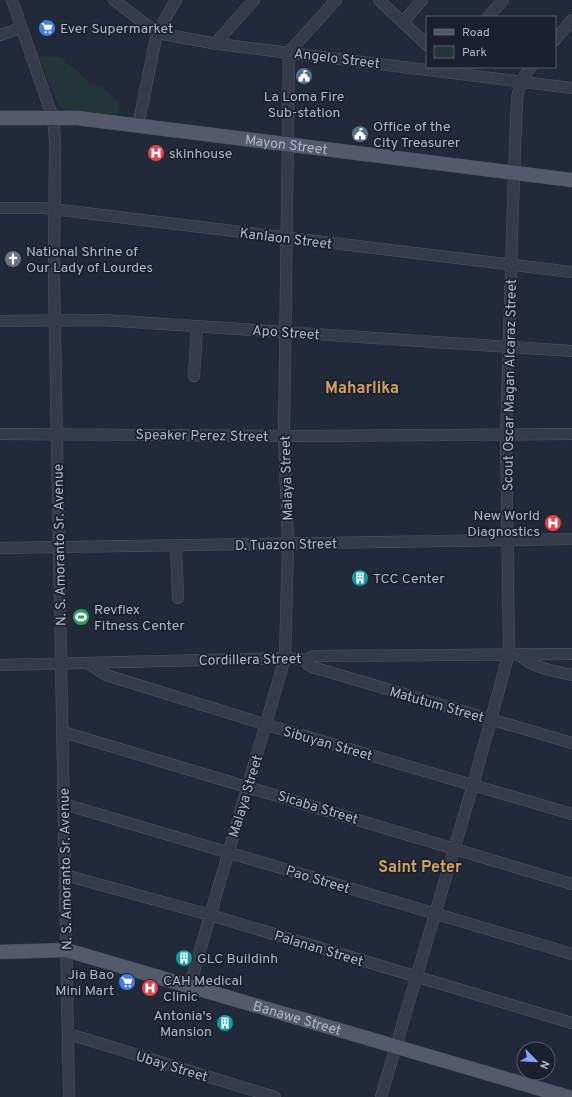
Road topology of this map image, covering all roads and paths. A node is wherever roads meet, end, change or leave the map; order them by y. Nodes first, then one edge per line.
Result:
1 (12, 0) edge
2 (114, 0) edge
3 (176, 0) edge
4 (254, 0) edge
5 (336, 0) edge
6 (379, 0) edge
7 (422, 0) edge
8 (503, 0) edge
9 (489, 16) edge
10 (572, 20) edge
11 (403, 22) junction
12 (21, 28) junction
13 (157, 33) junction
14 (0, 35) edge
15 (556, 39) edge
16 (218, 44) junction
17 (426, 44) edge
18 (289, 52) junction
19 (426, 67) edge
20 (530, 68) edge
21 (449, 69) edge
22 (520, 81) junction
23 (572, 88) edge
24 (0, 118) edge
25 (53, 118) junction
26 (138, 126) junction
27 (288, 144) junction
28 (514, 173) junction
29 (572, 180) edge
30 (0, 208) edge
31 (55, 209) junction
32 (287, 238) junction
33 (511, 265) junction
34 (572, 272) edge
35 (56, 319) junction
36 (0, 321) edge
37 (197, 326) junction
38 (285, 332) junction
39 (509, 347) junction
40 (572, 351) edge
41 (194, 376) dead end
42 (57, 433) junction
43 (0, 434) edge
44 (572, 434) edge
45 (284, 435) junction
46 (506, 436) junction
47 (572, 539) edge
48 (508, 541) junction
49 (288, 544) junction
50 (176, 546) junction
51 (0, 548) edge
52 (60, 548) junction
53 (178, 598) dead end
54 (514, 653) junction
55 (572, 654) edge
56 (285, 658) junction
57 (307, 660) junction
58 (61, 663) junction
59 (88, 663) junction
60 (0, 665) edge
61 (572, 676) edge
62 (491, 719) junction
63 (267, 725) junction
64 (63, 732) junction
65 (572, 743) edge
66 (472, 784) junction
67 (248, 786) junction
68 (64, 804) junction
69 (572, 814) edge
70 (453, 848) junction
71 (228, 852) junction
72 (65, 875) junction
73 (572, 884) edge
74 (433, 914) junction
75 (210, 915) junction
76 (66, 950) junction
77 (0, 952) edge
78 (572, 954) edge
79 (416, 977) junction
80 (190, 985) junction
81 (572, 1023) edge
82 (69, 1034) junction
83 (395, 1045) junction
84 (70, 1097) edge
85 (275, 1097) edge
86 (381, 1097) edge
87 (568, 1097) edge

1 - 12 street, N. S. Amoranto Sr. Avenue
2 - 13 street, Angelo Street
3 - 13 street
4 - 16 street
5 - 18 street
6 - 11 street
7 - 11 street
8 - 9 street
10 - 15 street
11 - 17 street
12 - 14 street
12 - 25 street, N. S. Amoranto Sr. Avenue
13 - 16 street, Angelo Street
13 - 26 street
16 - 18 street, Angelo Street
18 - 19 street, Angelo Street
18 - 27 street, Malaya Street
20 - 22 street, Scout Oscar Magan Alcaraz Street
21 - 22 street, Angelo Street
22 - 23 street, Angelo Street
22 - 28 street, Scout Oscar Magan Alcaraz Street
24 - 25 main road, Mayon Street
25 - 26 main road, Mayon Street
25 - 31 street, N. S. Amoranto Sr. Avenue
26 - 27 main road, Mayon Street
27 - 28 main road, Mayon Street
27 - 32 street, Malaya Street
28 - 29 main road, Mayon Street
28 - 33 street, Scout Oscar Magan Alcaraz Street
30 - 31 street, Kanlaon Street
31 - 32 street, Kanlaon Street
31 - 35 street, N. S. Amoranto Sr. Avenue
32 - 33 street, Kanlaon Street
32 - 38 street, Malaya Street
33 - 34 street, Kanlaon Street
33 - 39 street, Scout Oscar Magan Alcaraz Street
35 - 36 street, Apo Street
35 - 37 street, Apo Street
35 - 42 street, N. S. Amoranto Sr. Avenue
37 - 38 street, Apo Street
37 - 41 street
38 - 39 street, Apo Street
38 - 45 street, Malaya Street
39 - 40 street, Apo Street
39 - 46 street, Scout Oscar Magan Alcaraz Street
42 - 43 street, Speaker Perez Street
42 - 45 street, Speaker Perez Street
42 - 52 street, N. S. Amoranto Sr. Avenue
44 - 46 street, Speaker Perez Street
45 - 46 street, Speaker Perez Street
45 - 49 street, Malaya Street
46 - 48 street, Scout Oscar Magan Alcaraz Street
47 - 48 street, D. Tuazon Street
48 - 49 street, D. Tuazon Street
48 - 54 street, Scout Oscar Magan Alcaraz Street
49 - 50 street, D. Tuazon Street
49 - 56 street, Malaya Street
50 - 52 street, D. Tuazon Street
50 - 53 street
51 - 52 street, D. Tuazon Street
52 - 58 street, N. S. Amoranto Sr. Avenue
54 - 55 street, Cordillera Street
54 - 57 street, Cordillera Street
54 - 61 street
54 - 62 street, Scout Oscar Magan Alcaraz Street
56 - 57 street, Cordillera Street
56 - 59 street, Cordillera Street
56 - 63 street, Malaya Street
57 - 62 street, Matutum Street
58 - 59 street, Cordillera Street
58 - 60 street, Cordillera Street
58 - 64 street, N. S. Amoranto Sr. Avenue
59 - 63 street, Sibuyan Street
62 - 65 street, Matutum Street
62 - 66 street, Scout Oscar Magan Alcaraz Street
63 - 66 street, Sibuyan Street
63 - 67 street, Malaya Street
64 - 67 street, Sicaba Street
64 - 68 street, N. S. Amoranto Sr. Avenue
66 - 69 street, Sibuyan Street
66 - 70 street, Scout Oscar Magan Alcaraz Street
67 - 70 street, Sicaba Street
67 - 71 street, Malaya Street
68 - 71 street, Pao Street
68 - 72 street, N. S. Amoranto Sr. Avenue
70 - 73 street, Sicaba Street
70 - 74 street, Scout Oscar Magan Alcaraz Street
71 - 74 street, Pao Street
71 - 75 street, Malaya Street
72 - 75 street, Palanan Street
72 - 76 street, N. S. Amoranto Sr. Avenue
74 - 78 street, Pao Street
74 - 79 street, Scout Oscar Magan Alcaraz Street
75 - 79 street, Palanan Street
75 - 80 street, Malaya Street
76 - 77 main road, Banawe Street
76 - 80 main road, Banawe Street
76 - 82 street, N. S. Amoranto Sr. Avenue
79 - 81 street, Palanan Street
79 - 83 street, Scout Oscar Magan Alcaraz Street
80 - 83 main road, Banawe Street
82 - 84 street, N. S. Amoranto Sr. Avenue
82 - 85 street, Ubay Street
83 - 86 street, Scout Oscar Magan Alcaraz Street
83 - 87 main road, Banawe Street

